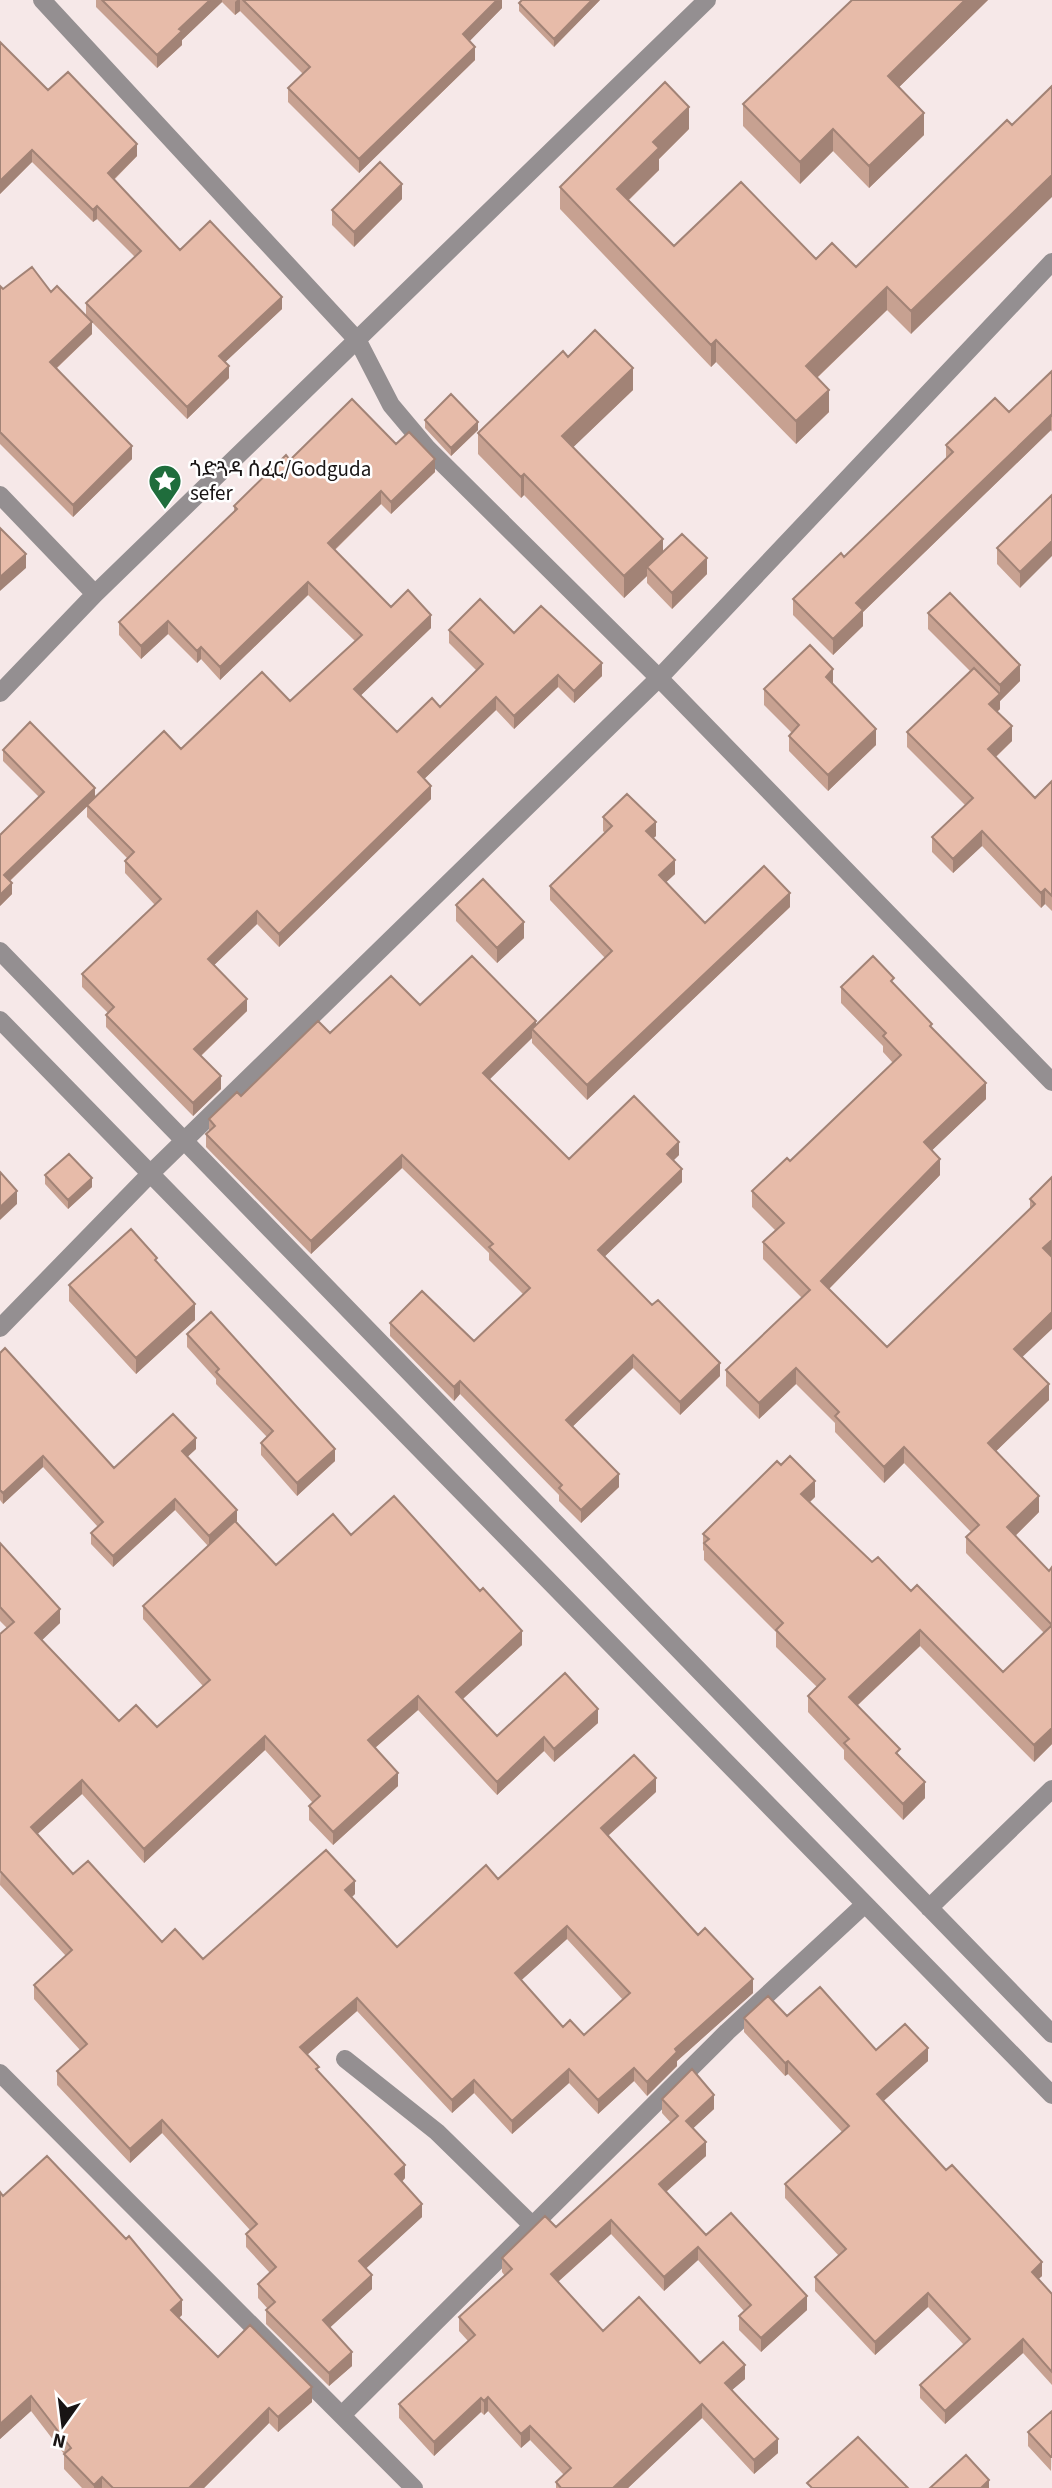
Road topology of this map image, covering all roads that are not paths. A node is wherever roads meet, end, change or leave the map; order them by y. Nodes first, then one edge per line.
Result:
1 (42, 0) edge
2 (707, 0) edge
3 (1052, 262) edge
4 (359, 341) junction
5 (0, 495) edge
6 (95, 594) junction
7 (659, 678) junction
8 (0, 693) edge
9 (0, 951) edge
10 (0, 1020) edge
11 (1052, 1082) edge
12 (185, 1140) junction
13 (152, 1172) junction
14 (0, 1328) edge
15 (1052, 1788) edge
16 (864, 1905) junction
17 (929, 1908) junction
18 (1052, 2034) edge
19 (345, 2059) dead end
20 (0, 2073) edge
21 (1052, 2095) edge
22 (532, 2225) junction
23 (343, 2414) junction
24 (414, 2488) edge

1 - 4 street
2 - 4 street
3 - 7 street
4 - 6 street
4 - 7 street
5 - 6 street
6 - 8 street
7 - 11 street
7 - 12 street
9 - 12 street
10 - 13 street
12 - 13 street
12 - 17 street
13 - 14 street
13 - 16 street
15 - 17 street
16 - 21 street
16 - 22 street
17 - 18 street
19 - 22 street
20 - 23 street
22 - 23 street
23 - 24 street

